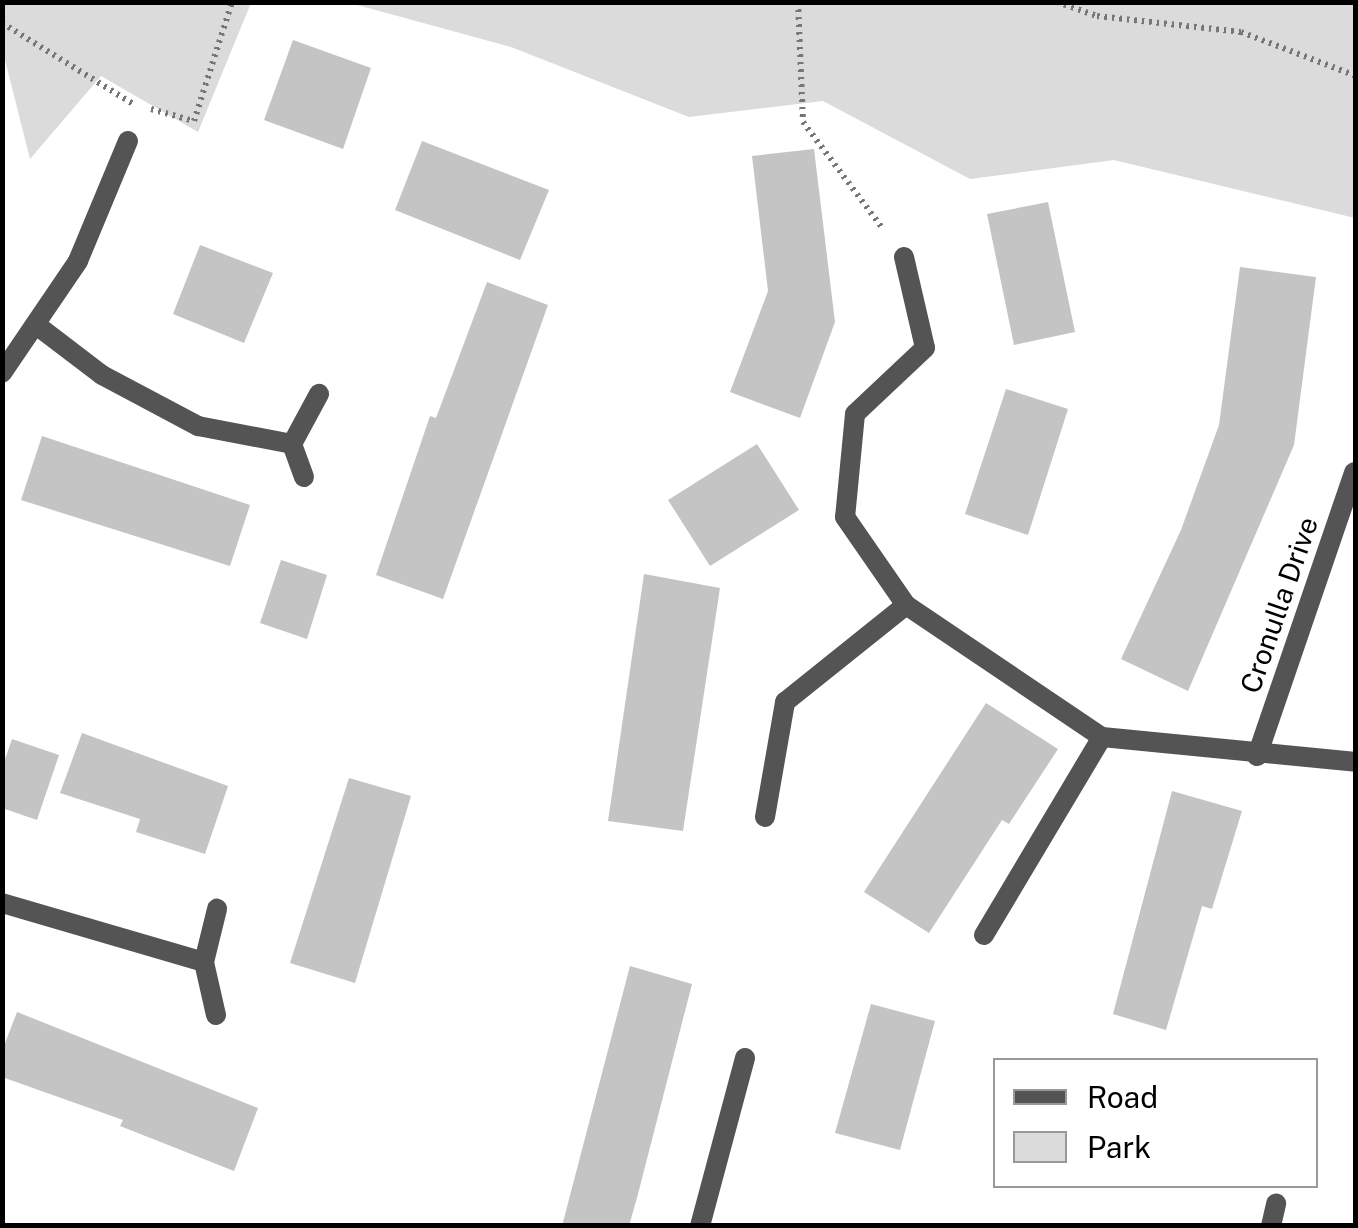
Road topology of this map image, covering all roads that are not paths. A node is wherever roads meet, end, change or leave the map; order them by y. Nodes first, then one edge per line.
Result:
1 (128, 140) road end
2 (904, 258) road end
3 (39, 326) junction
4 (2, 373) edge
5 (319, 394) dead end
6 (292, 444) junction
7 (1354, 472) edge
8 (304, 477) dead end
9 (906, 605) junction
10 (1102, 737) junction
11 (1257, 756) junction
12 (1356, 762) edge
13 (765, 817) dead end
14 (2, 903) edge
15 (217, 908) dead end
16 (984, 935) dead end
17 (204, 962) junction
18 (216, 1015) dead end
19 (745, 1058) dead end
20 (1276, 1204) dead end
21 (700, 1226) edge
22 (1270, 1226) edge

1 - 3 street
2 - 9 street
3 - 4 street
3 - 6 street
5 - 6 street
6 - 8 street
7 - 11 street, Cronulla Drive
9 - 10 street
9 - 13 street
10 - 11 street
10 - 16 street
11 - 12 street
14 - 17 street
15 - 17 street
17 - 18 street
19 - 21 street
20 - 22 street

